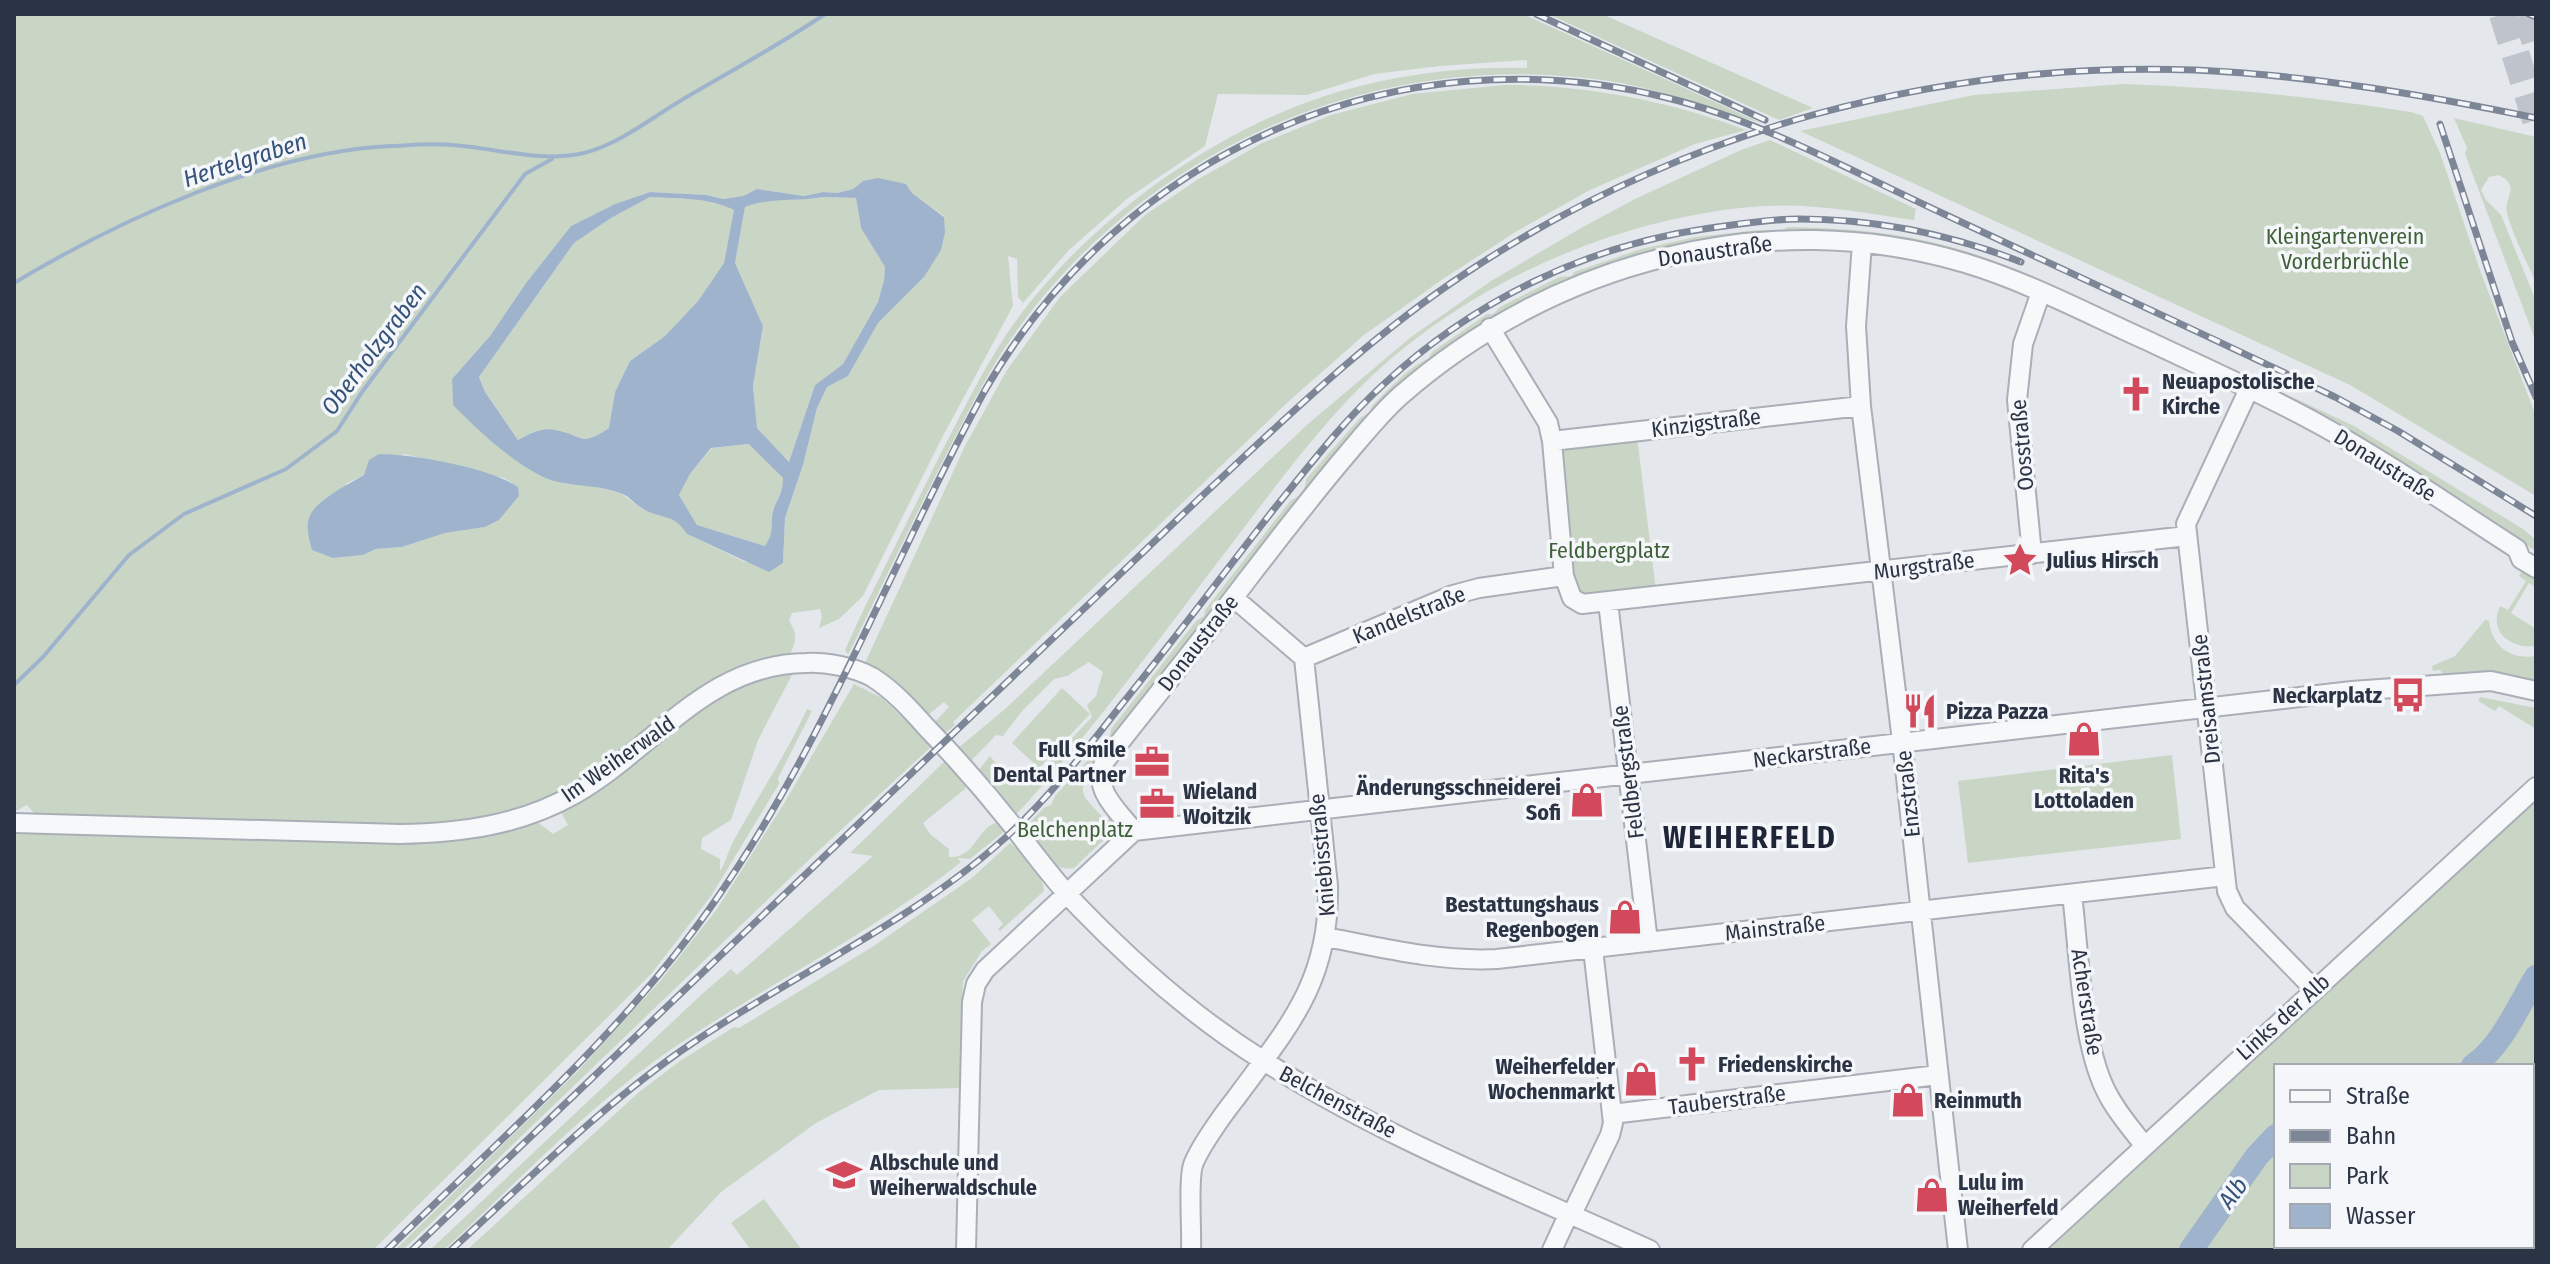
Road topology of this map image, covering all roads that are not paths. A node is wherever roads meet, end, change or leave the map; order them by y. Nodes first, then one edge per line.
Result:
1 (1862, 243) junction
2 (2041, 292) junction
3 (1490, 328) junction
4 (2249, 389) junction
5 (1861, 406) junction
6 (1552, 441) junction
7 (2187, 536) junction
8 (2032, 554) junction
9 (2536, 568) edge
10 (1881, 571) junction
11 (1564, 576) junction
12 (1234, 598) junction
13 (1608, 602) junction
14 (1304, 658) junction
15 (2536, 691) edge
16 (2207, 707) junction
17 (1902, 741) junction
18 (1628, 775) junction
19 (2536, 787) edge
20 (1319, 810) junction
21 (14, 823) edge
22 (1134, 831) junction
23 (2225, 876) junction
24 (1066, 893) junction
25 (2072, 894) junction
26 (1919, 911) junction
27 (1326, 937) junction
28 (1648, 942) junction
29 (1593, 949) junction
30 (2314, 989) junction
31 (1263, 1061) junction
32 (1938, 1075) junction
33 (1612, 1114) junction
34 (2144, 1145) junction
35 (1570, 1213) junction
36 (966, 1250) edge
37 (1191, 1250) edge
38 (1552, 1250) edge
39 (1650, 1250) edge
40 (1958, 1250) edge
41 (2032, 1250) edge

1 - 2 street, Donaustraße
1 - 3 street, Donaustraße
1 - 5 street, Enzstraße
2 - 4 street, Donaustraße
2 - 8 street, Oosstraße
3 - 6 street
3 - 12 street, Donaustraße
4 - 7 street, Dreisamstraße
4 - 9 street, Donaustraße
5 - 6 street, Kinzigstraße
5 - 10 street, Enzstraße
6 - 11 street
7 - 8 street, Murgstraße
7 - 16 street, Dreisamstraße
8 - 10 street, Murgstraße
10 - 13 street, Murgstraße
10 - 17 street, Enzstraße
11 - 13 street
11 - 14 street, Kandelstraße
12 - 14 street
12 - 22 street, Donaustraße
13 - 18 street, Feldbergstraße
14 - 20 street, Kniebisstraße
15 - 16 street, Neckarstraße
16 - 17 street, Neckarstraße
16 - 23 street, Dreisamstraße
17 - 18 street, Neckarstraße
17 - 26 street, Enzstraße
18 - 20 street, Neckarstraße
18 - 28 street, Feldbergstraße
19 - 30 street, Links der Alb
20 - 22 street, Neckarstraße
20 - 27 street, Kniebisstraße
21 - 24 street, Im Weiherwald
22 - 24 street
23 - 25 street, Mainstraße
23 - 30 street, Dreisamstraße
24 - 31 street, Belchenstraße
24 - 36 street
25 - 26 street, Mainstraße
25 - 34 street, Acherstraße
26 - 28 street, Mainstraße
26 - 32 street, Enzstraße
27 - 29 street, Mainstraße
27 - 31 street, Kniebisstraße
28 - 29 street, Mainstraße
29 - 33 street
30 - 34 street, Links der Alb
31 - 35 street, Belchenstraße
31 - 37 street, Kniebisstraße
32 - 33 street, Tauberstraße
32 - 40 street, Enzstraße
33 - 35 street
34 - 41 street, Links der Alb
35 - 38 street
35 - 39 street, Belchenstraße

